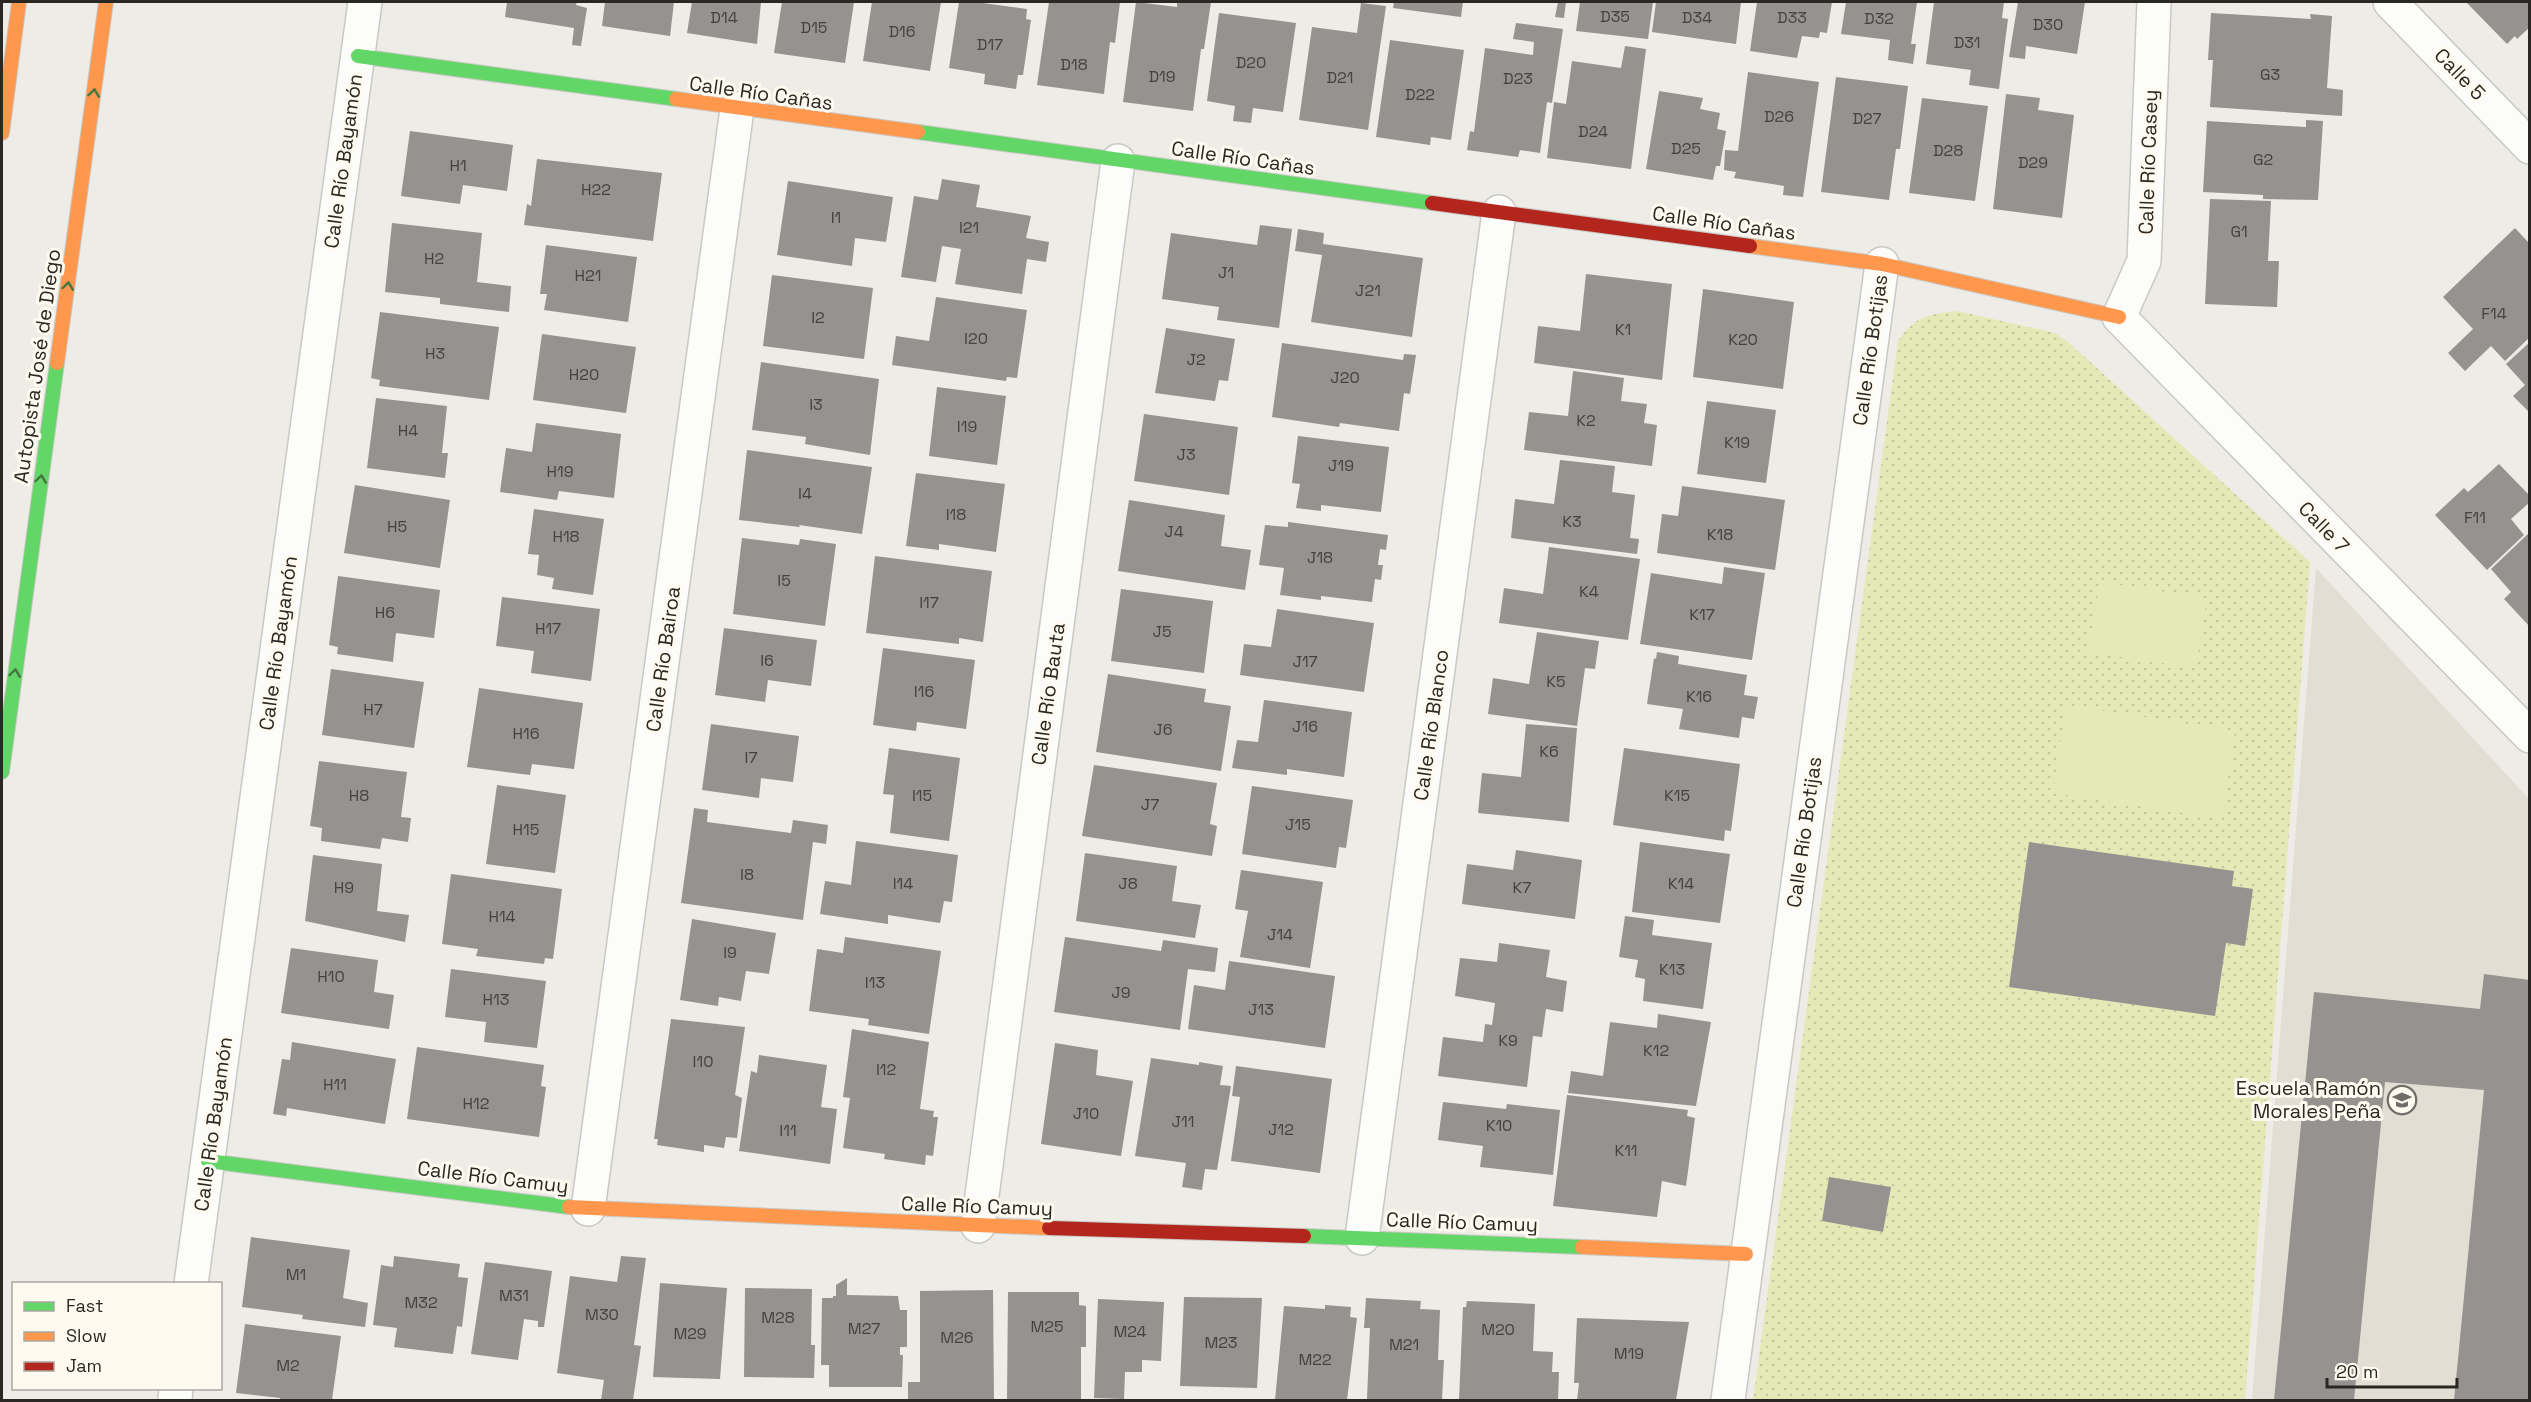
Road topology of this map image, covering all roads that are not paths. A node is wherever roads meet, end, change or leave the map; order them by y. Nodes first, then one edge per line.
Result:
1 (19, 2) edge
2 (106, 2) edge
3 (365, 2) edge
4 (2154, 2) edge
5 (2390, 2) edge
6 (357, 56) junction
7 (737, 109) junction
8 (2, 133) edge
9 (2529, 147) edge
10 (1118, 161) junction
11 (1499, 212) junction
12 (1882, 264) junction
13 (2119, 317) junction
14 (2529, 736) edge
15 (2, 772) edge
16 (208, 1161) junction
17 (588, 1209) junction
18 (978, 1226) junction
19 (1362, 1238) junction
20 (1746, 1254) junction
21 (191, 1282) edge
22 (1728, 1401) edge

1 - 8 main road
15 -> 2 main road, Autopista José de Diego
3 - 6 street, Calle Río Bayamón
4 - 13 street, Calle Río Casey
5 - 9 street, Calle 5
6 - 7 main road, Calle Río Cañas
6 - 16 street, Calle Río Bayamón
7 - 10 main road, Calle Río Cañas
7 - 17 street, Calle Río Bairoa
10 - 11 main road, Calle Río Cañas
10 - 18 street, Calle Río Bauta
11 - 12 main road, Calle Río Cañas
11 - 19 street, Calle Río Blanco
12 - 13 main road, Calle Río Cañas
12 - 20 street, Calle Río Botijas
13 - 14 street, Calle 7
16 - 17 main road, Calle Río Camuy
16 - 21 street, Calle Río Bayamón
17 - 18 main road, Calle Río Camuy
18 - 19 main road, Calle Río Camuy
19 - 20 main road, Calle Río Camuy
20 - 22 street, Calle Río Botijas

